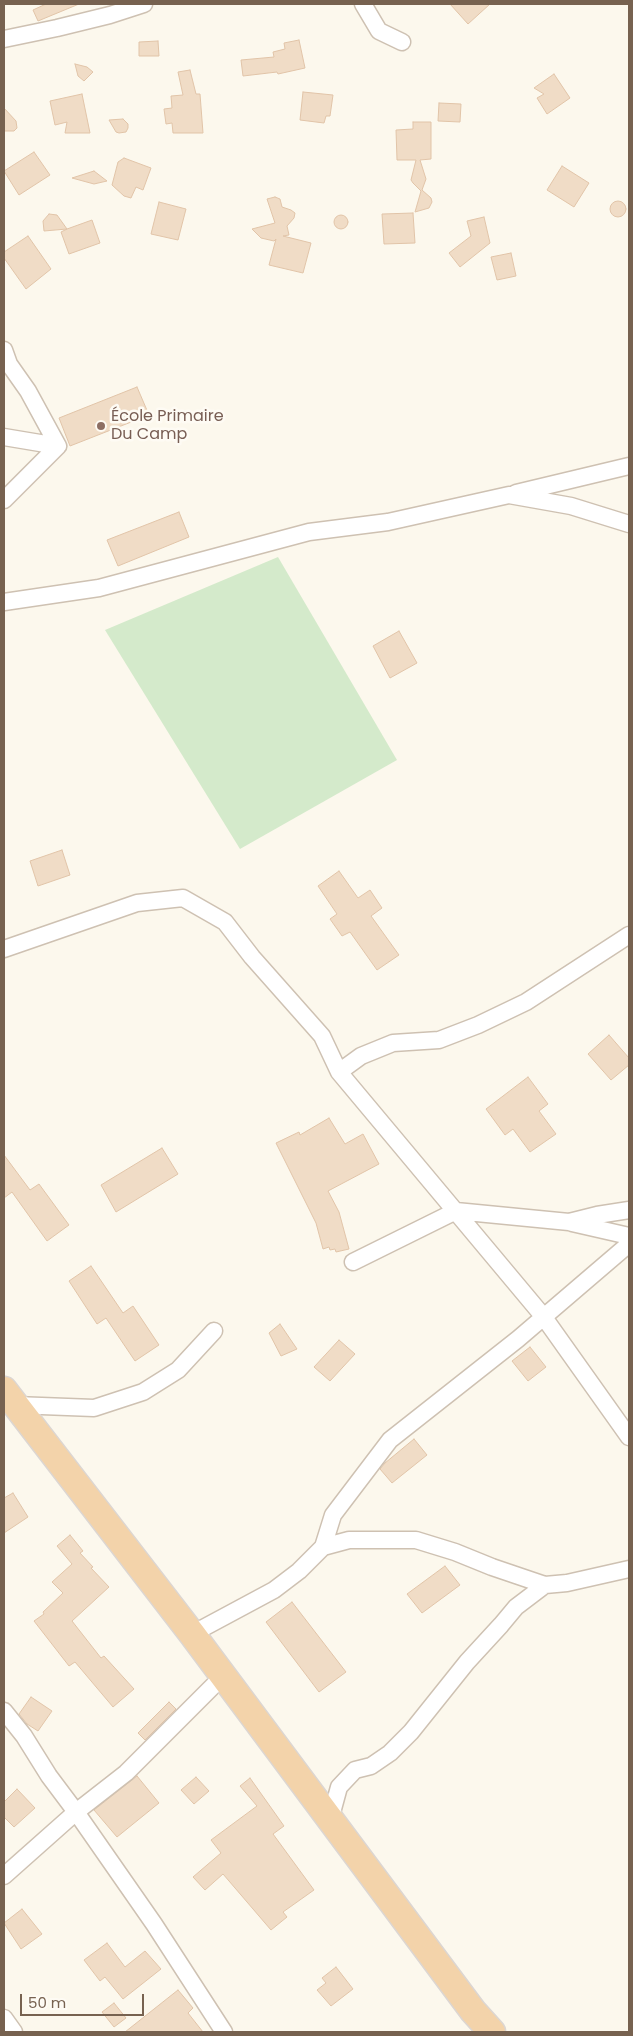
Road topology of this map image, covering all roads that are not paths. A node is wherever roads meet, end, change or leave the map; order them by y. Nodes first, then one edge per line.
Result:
1 (144, 4) edge
2 (363, 4) edge
3 (4, 39) edge
4 (402, 42) dead end
5 (4, 350) edge
6 (4, 436) edge
7 (58, 446) junction
8 (629, 466) edge
9 (509, 495) junction
10 (4, 500) edge
11 (629, 524) edge
12 (4, 602) edge
13 (629, 935) edge
14 (4, 950) edge
15 (339, 1072) junction
16 (629, 1210) edge
17 (456, 1211) junction
18 (569, 1222) junction
19 (629, 1236) edge
20 (629, 1244) edge
21 (353, 1262) dead end
22 (543, 1316) junction
23 (214, 1331) dead end
24 (9, 1398) edge
25 (629, 1437) edge
26 (322, 1547) junction
27 (629, 1569) edge
28 (545, 1585) junction
29 (192, 1634) junction
30 (223, 1676) junction
31 (4, 1712) edge
32 (76, 1812) junction
33 (330, 1820) junction
34 (4, 1876) edge
35 (4, 2018) edge
36 (14, 2032) edge
37 (224, 2032) edge
38 (492, 2032) edge

1 - 3 street
2 - 4 street
5 - 7 street
6 - 7 street
7 - 10 street
8 - 9 street
9 - 11 street
9 - 12 street
13 - 15 street
14 - 15 street
15 - 17 street
16 - 18 street
17 - 18 street
17 - 21 street
17 - 22 street
18 - 19 street
20 - 22 street
22 - 25 street
22 - 26 street
23 - 24 street
24 - 29 highway
26 - 28 street
26 - 29 street
27 - 28 street
28 - 33 street
29 - 30 highway
30 - 32 street
30 - 33 highway
31 - 32 street
32 - 34 street
32 - 37 street
33 - 38 highway
35 - 36 street

